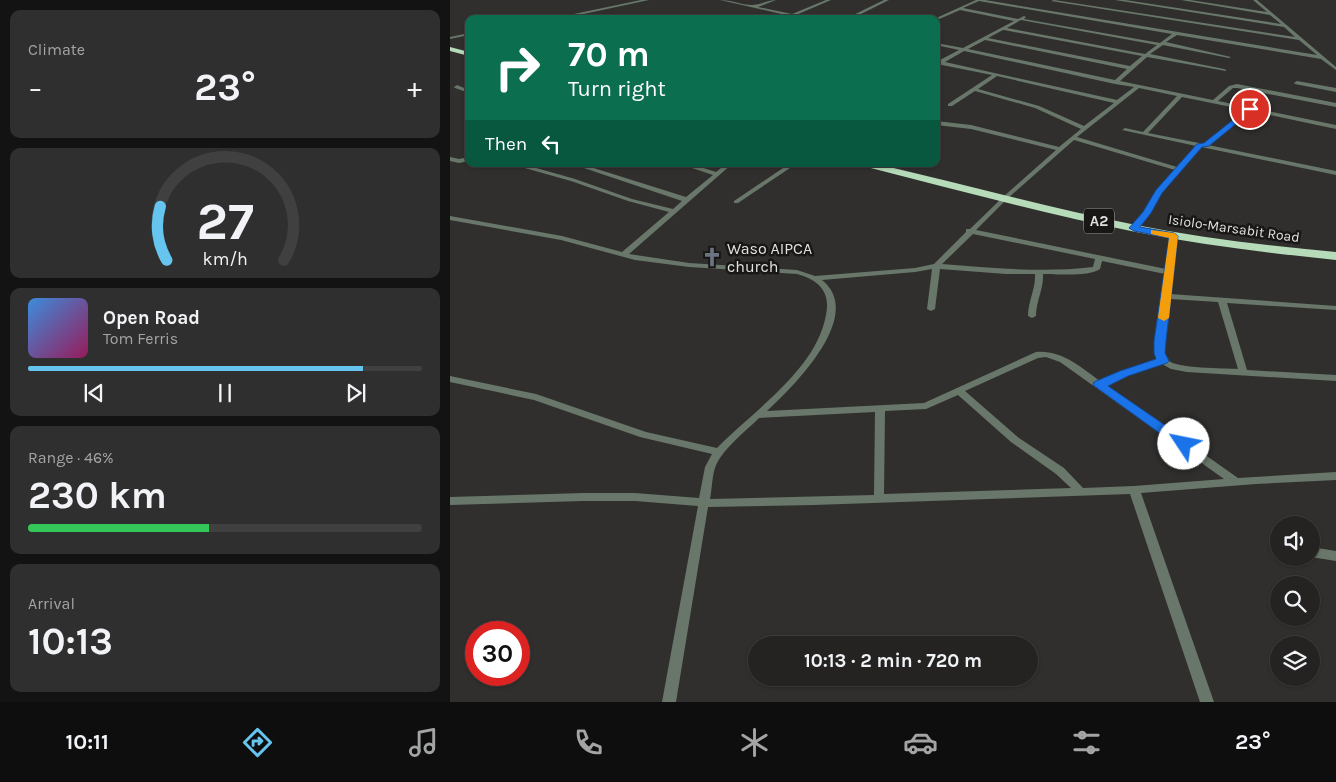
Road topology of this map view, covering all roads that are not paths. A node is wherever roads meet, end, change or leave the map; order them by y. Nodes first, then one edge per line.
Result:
1 (647, 0) edge
2 (722, 0) edge
3 (774, 0) edge
4 (828, 0) edge
5 (888, 0) edge
6 (978, 0) edge
7 (1054, 0) edge
8 (1117, 0) edge
9 (1183, 0) edge
10 (1255, 0) edge
11 (755, 6) junction
12 (960, 9) junction
13 (1038, 10) junction
14 (794, 14) junction
15 (1271, 14) junction
16 (572, 15) edge
17 (797, 15) edge
18 (856, 15) edge
19 (940, 17) edge
20 (1019, 19) junction
21 (1285, 26) junction
22 (1004, 29) junction
23 (1176, 33) junction
24 (465, 35) edge
25 (450, 38) edge
26 (985, 39) junction
27 (1302, 39) junction
28 (1161, 44) junction
29 (940, 45) edge
30 (450, 48) edge
31 (964, 50) junction
32 (465, 53) edge
33 (1145, 55) junction
34 (1229, 57) dead end
35 (1324, 58) junction
36 (940, 62) edge
37 (940, 63) edge
38 (1132, 68) junction
39 (1336, 69) edge
40 (1224, 70) dead end
41 (997, 74) junction
42 (1115, 82) junction
43 (1297, 83) dead end
44 (1138, 86) junction
45 (457, 87) dead end
46 (973, 89) junction
47 (465, 90) edge
48 (1336, 90) edge
49 (1182, 95) junction
50 (1215, 101) junction
51 (1118, 102) junction
52 (950, 105) dead end
53 (1336, 105) edge
54 (1250, 109) junction
55 (940, 123) edge
56 (1336, 127) edge
57 (1085, 129) junction
58 (1125, 130) dead end
59 (1145, 133) junction
60 (1073, 138) junction
61 (1200, 145) junction
62 (1060, 149) junction
63 (450, 159) edge
64 (465, 159) edge
65 (527, 167) edge
66 (584, 167) edge
67 (695, 167) edge
68 (725, 167) edge
69 (788, 167) edge
70 (878, 167) edge
71 (1178, 169) junction
72 (1336, 173) edge
73 (717, 174) junction
74 (1005, 198) junction
75 (687, 200) junction
76 (736, 202) dead end
77 (673, 211) junction
78 (450, 218) edge
79 (1134, 228) junction
80 (969, 231) junction
81 (1174, 236) junction
82 (1333, 253) edge
83 (624, 254) junction
84 (1099, 258) junction
85 (936, 266) junction
86 (1039, 271) junction
87 (1169, 272) junction
88 (814, 278) junction
89 (1166, 296) junction
90 (1222, 301) junction
91 (1336, 308) edge
92 (930, 309) dead end
93 (1032, 316) dead end
94 (1163, 361) junction
95 (1243, 372) junction
96 (450, 378) edge
97 (1336, 378) edge
98 (1099, 385) junction
99 (959, 390) junction
100 (880, 409) junction
101 (757, 415) junction
102 (718, 452) junction
103 (1336, 476) edge
104 (1235, 482) junction
105 (1134, 490) junction
106 (1080, 492) junction
107 (879, 499) junction
108 (450, 500) edge
109 (705, 503) junction
110 (1320, 553) edge
111 (1336, 556) edge
112 (669, 702) edge
113 (1207, 702) edge

1 - 16 street
2 - 11 street
3 - 11 street
4 - 14 street
5 - 18 street
6 - 12 street
6 - 13 street
7 - 13 street
7 - 27 street
8 - 21 street
9 - 15 street
10 - 15 street
11 - 14 street
12 - 19 street
12 - 20 street
13 - 20 street
13 - 23 street
14 - 17 street
15 - 21 street
20 - 22 street
20 - 28 street
21 - 27 street
22 - 26 street
22 - 33 street
23 - 28 street
23 - 35 street
24 - 25 street
26 - 31 street
26 - 38 street
27 - 35 street
28 - 33 street
28 - 34 street
29 - 31 street
30 - 32 highway
31 - 36 street
31 - 42 street
33 - 38 street
33 - 40 street
35 - 39 street
37 - 41 street
38 - 42 street
41 - 46 street
41 - 51 street
42 - 44 street
43 - 48 street
44 - 49 street
44 - 51 street
45 - 47 street
46 - 52 street
46 - 57 street
49 - 50 street
49 - 59 street
50 - 53 street
50 - 54 street
51 - 57 street
54 - 56 street
54 - 61 street
55 - 62 street
57 - 60 street
58 - 59 street
59 - 61 street
60 - 62 street
60 - 71 street
61 - 71 street
61 - 72 street
62 - 74 street
63 - 64 street
65 - 77 street
66 - 75 street
67 - 73 street
68 - 73 street
69 - 76 street
70 - 74 highway, Isiolo-Marsabit Road / A2
71 - 79 street
73 - 75 street
74 - 79 highway, Isiolo-Marsabit Road / A2
74 - 80 street
75 - 77 street
77 - 83 street
78 - 83 street
79 - 81 highway, Isiolo-Marsabit Road / A2
80 - 84 street
80 - 85 street
81 - 82 highway, Isiolo-Marsabit Road / A2
81 - 87 street
83 - 88 street
84 - 86 street
84 - 87 street
85 - 86 street
85 - 88 street
85 - 92 street
86 - 93 street
87 - 89 street
88 - 101 street
89 - 90 street
89 - 94 street
90 - 91 street
90 - 95 street
94 - 95 street
94 - 98 street
95 - 97 street
96 - 102 street
98 - 99 street
98 - 104 street
99 - 100 street
99 - 106 street
100 - 101 street
100 - 107 street
101 - 102 street
102 - 109 street
103 - 104 street
104 - 105 street
105 - 106 street
105 - 113 street
106 - 107 street
107 - 109 street
108 - 109 street
109 - 112 street
110 - 111 street

